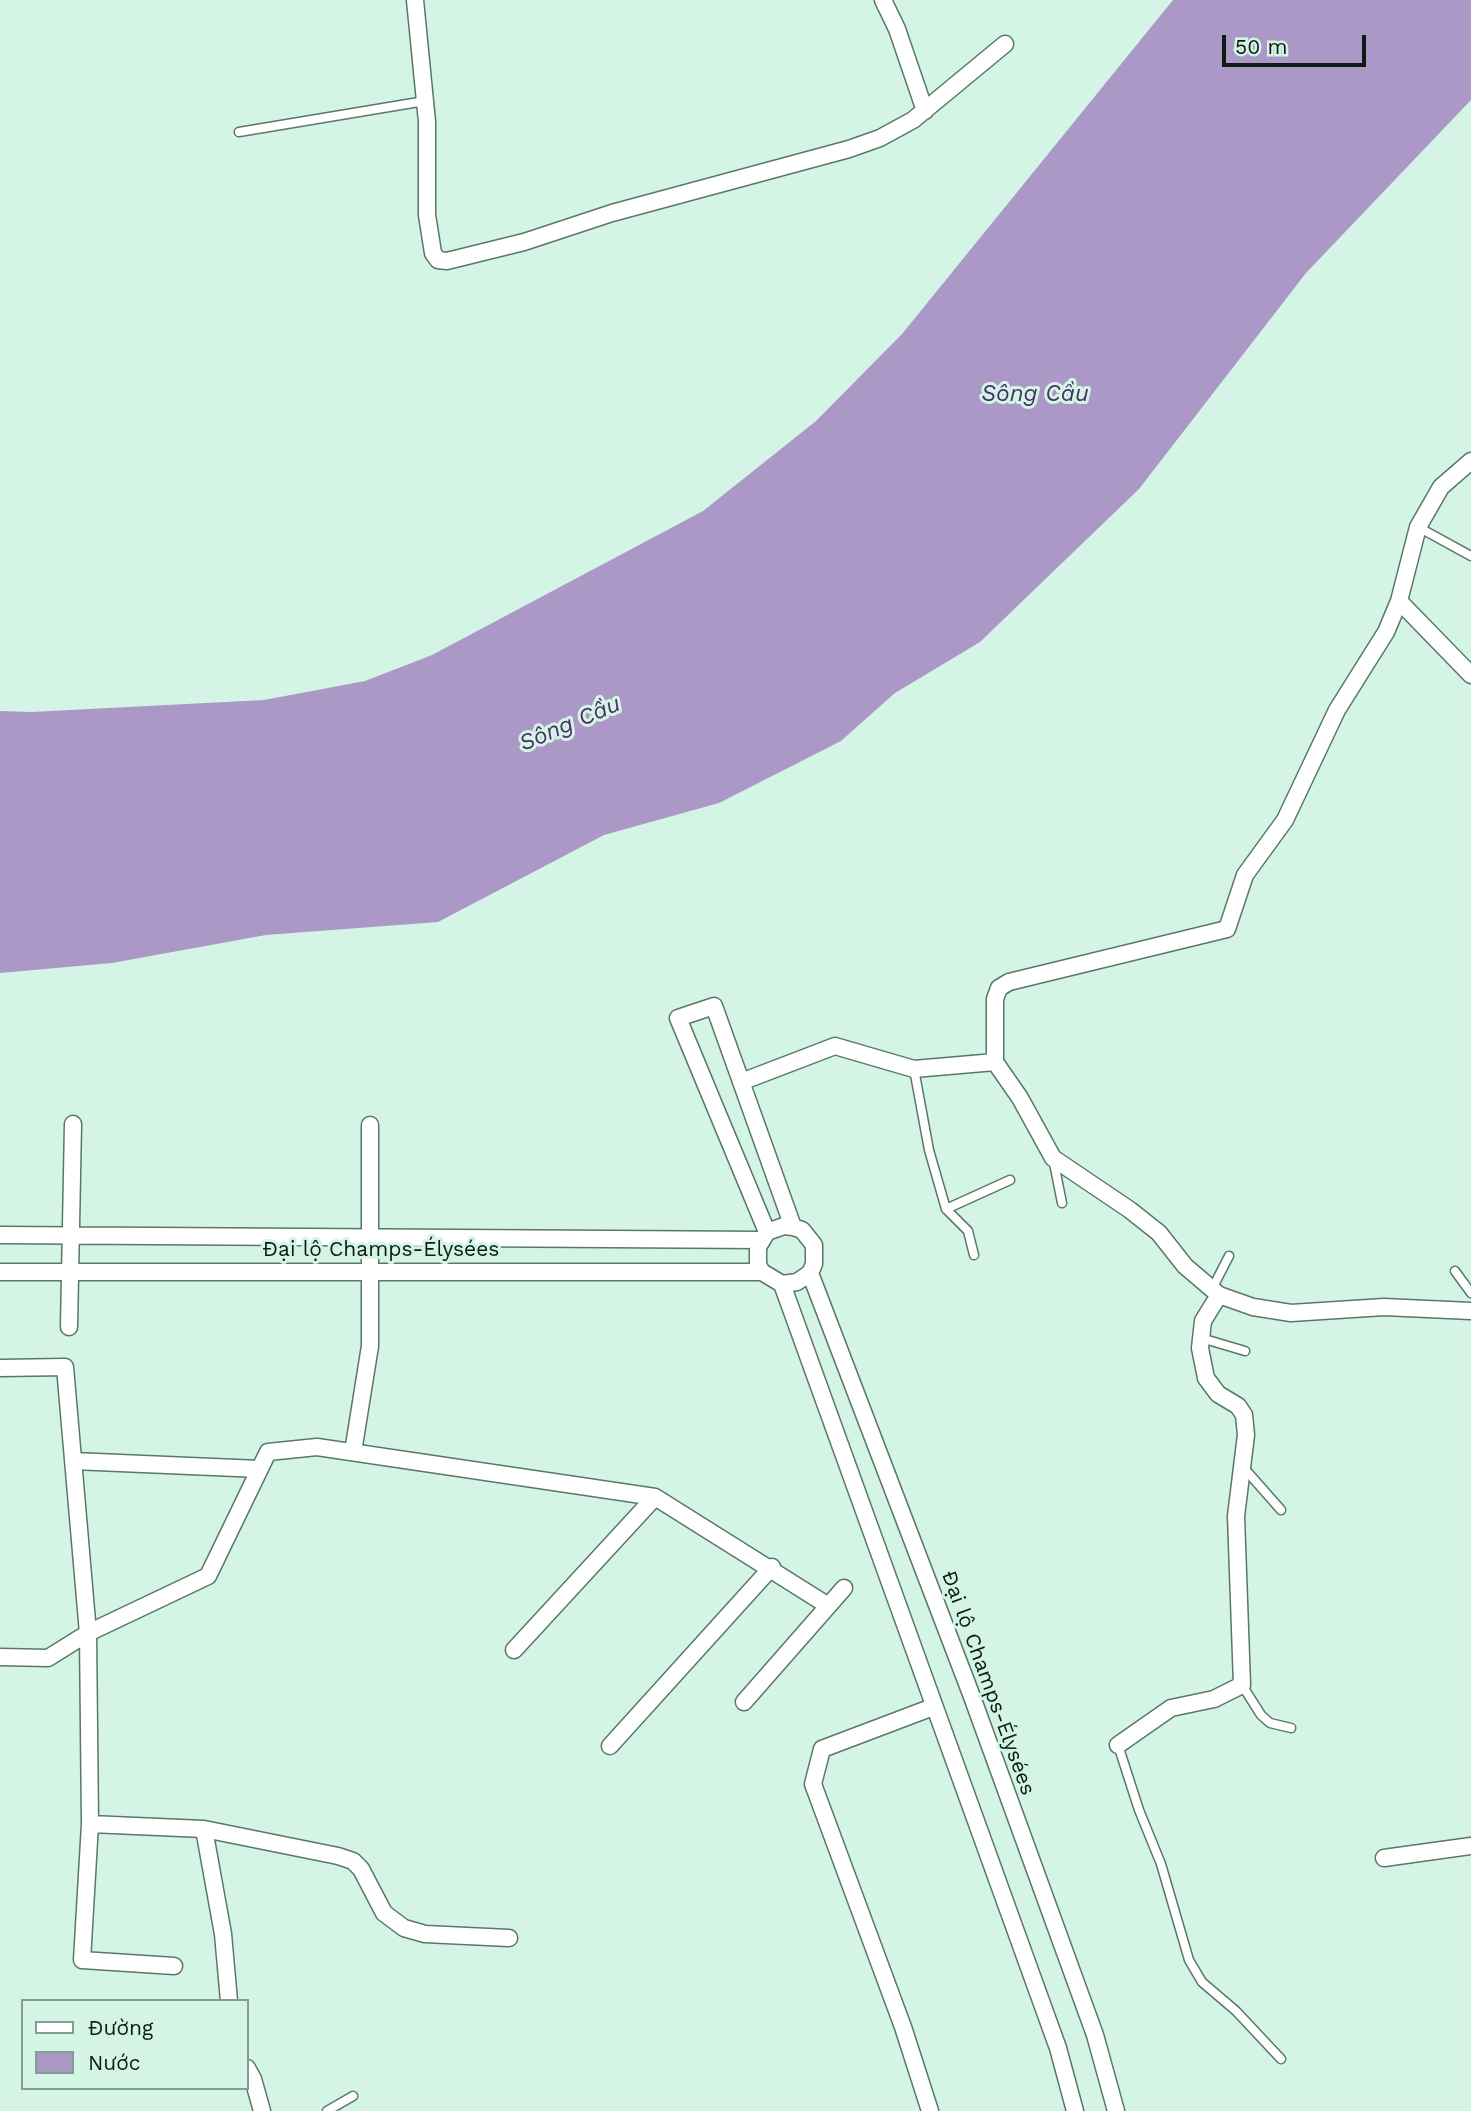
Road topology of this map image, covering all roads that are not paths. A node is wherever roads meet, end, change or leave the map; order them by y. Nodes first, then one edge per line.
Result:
1 (415, 0) edge
2 (888, 1) edge
3 (1005, 44) dead end
4 (425, 102) junction
5 (925, 111) junction
6 (239, 132) dead end
7 (1471, 461) edge
8 (1418, 527) junction
9 (1471, 556) edge
10 (1399, 601) junction
11 (1471, 675) edge
12 (995, 1062) junction
13 (914, 1069) junction
14 (741, 1082) junction
15 (73, 1124) dead end
16 (370, 1125) dead end
17 (1053, 1158) junction
18 (1010, 1180) dead end
19 (1062, 1203) dead end
20 (946, 1209) junction
21 (793, 1227) junction
22 (0, 1235) edge
23 (72, 1235) junction
24 (764, 1236) junction
25 (372, 1237) junction
26 (974, 1255) dead end
27 (1229, 1256) dead end
28 (370, 1270) junction
29 (71, 1271) junction
30 (1455, 1271) dead end
31 (0, 1272) edge
32 (762, 1272) junction
33 (810, 1273) junction
34 (782, 1284) junction
35 (1215, 1292) junction
36 (1471, 1293) edge
37 (1471, 1311) edge
38 (69, 1327) dead end
39 (1201, 1338) junction
40 (1245, 1351) dead end
41 (0, 1368) edge
42 (353, 1452) junction
43 (73, 1461) junction
44 (1242, 1465) junction
45 (260, 1469) junction
46 (655, 1497) junction
47 (1281, 1510) dead end
48 (772, 1567) junction
49 (844, 1588) dead end
50 (827, 1605) junction
51 (88, 1633) junction
52 (514, 1650) dead end
53 (0, 1657) edge
54 (1242, 1685) junction
55 (744, 1702) dead end
56 (933, 1707) junction
57 (1291, 1728) dead end
58 (1118, 1745) joint
59 (610, 1746) dead end
60 (90, 1824) junction
61 (204, 1829) junction
62 (1471, 1846) edge
63 (1384, 1858) dead end
64 (509, 1938) dead end
65 (174, 1966) dead end
66 (229, 1999) edge
67 (1281, 2059) dead end
68 (248, 2070) edge
69 (353, 2096) dead end
70 (261, 2111) edge
71 (327, 2111) edge
72 (930, 2111) edge
73 (1075, 2111) edge
74 (1116, 2111) edge

1 - 4 street
2 - 5 street
3 - 5 street
4 - 5 street
4 - 6 lane
7 - 8 street
8 - 9 lane
8 - 10 street
10 - 11 street
10 - 12 street
12 - 13 street
12 - 17 street
13 - 14 street
13 - 20 lane
14 - 21 street, Đại lộ Champs-Élysées
14 - 24 street, Đại lộ Champs-Élysées
15 - 23 street
16 - 25 street
17 - 19 lane
17 - 35 street
18 - 20 lane
20 - 26 lane
21 - 24 street, Đại lộ Champs-Élysées
21 - 33 street, Đại lộ Champs-Élysées
22 - 23 street, Đại lộ Champs-Élysées
23 - 25 street, Đại lộ Champs-Élysées
23 - 29 street
24 - 25 street, Đại lộ Champs-Élysées
24 - 32 street
25 - 28 street
27 - 35 lane
28 - 29 street, Đại lộ Champs-Élysées
28 - 32 street, Đại lộ Champs-Élysées
28 - 42 street
29 - 31 street, Đại lộ Champs-Élysées
29 - 38 street
30 - 36 lane
32 - 34 street
33 - 34 street
33 - 74 street, Đại lộ Champs-Élysées
34 - 56 street
35 - 37 street
35 - 39 street
39 - 40 lane
39 - 44 street
41 - 43 street
42 - 45 street
42 - 46 street
43 - 45 street
43 - 51 street
44 - 47 lane
44 - 54 street
45 - 51 street
46 - 48 street
46 - 52 street
48 - 50 street
48 - 59 street
49 - 50 street
50 - 55 street
51 - 53 street
51 - 60 street
54 - 57 lane
54 - 58 street
56 - 72 street
56 - 73 street
58 - 67 lane
60 - 61 street
60 - 65 street
61 - 64 street
61 - 66 street
62 - 63 street
68 - 70 street
69 - 71 lane

